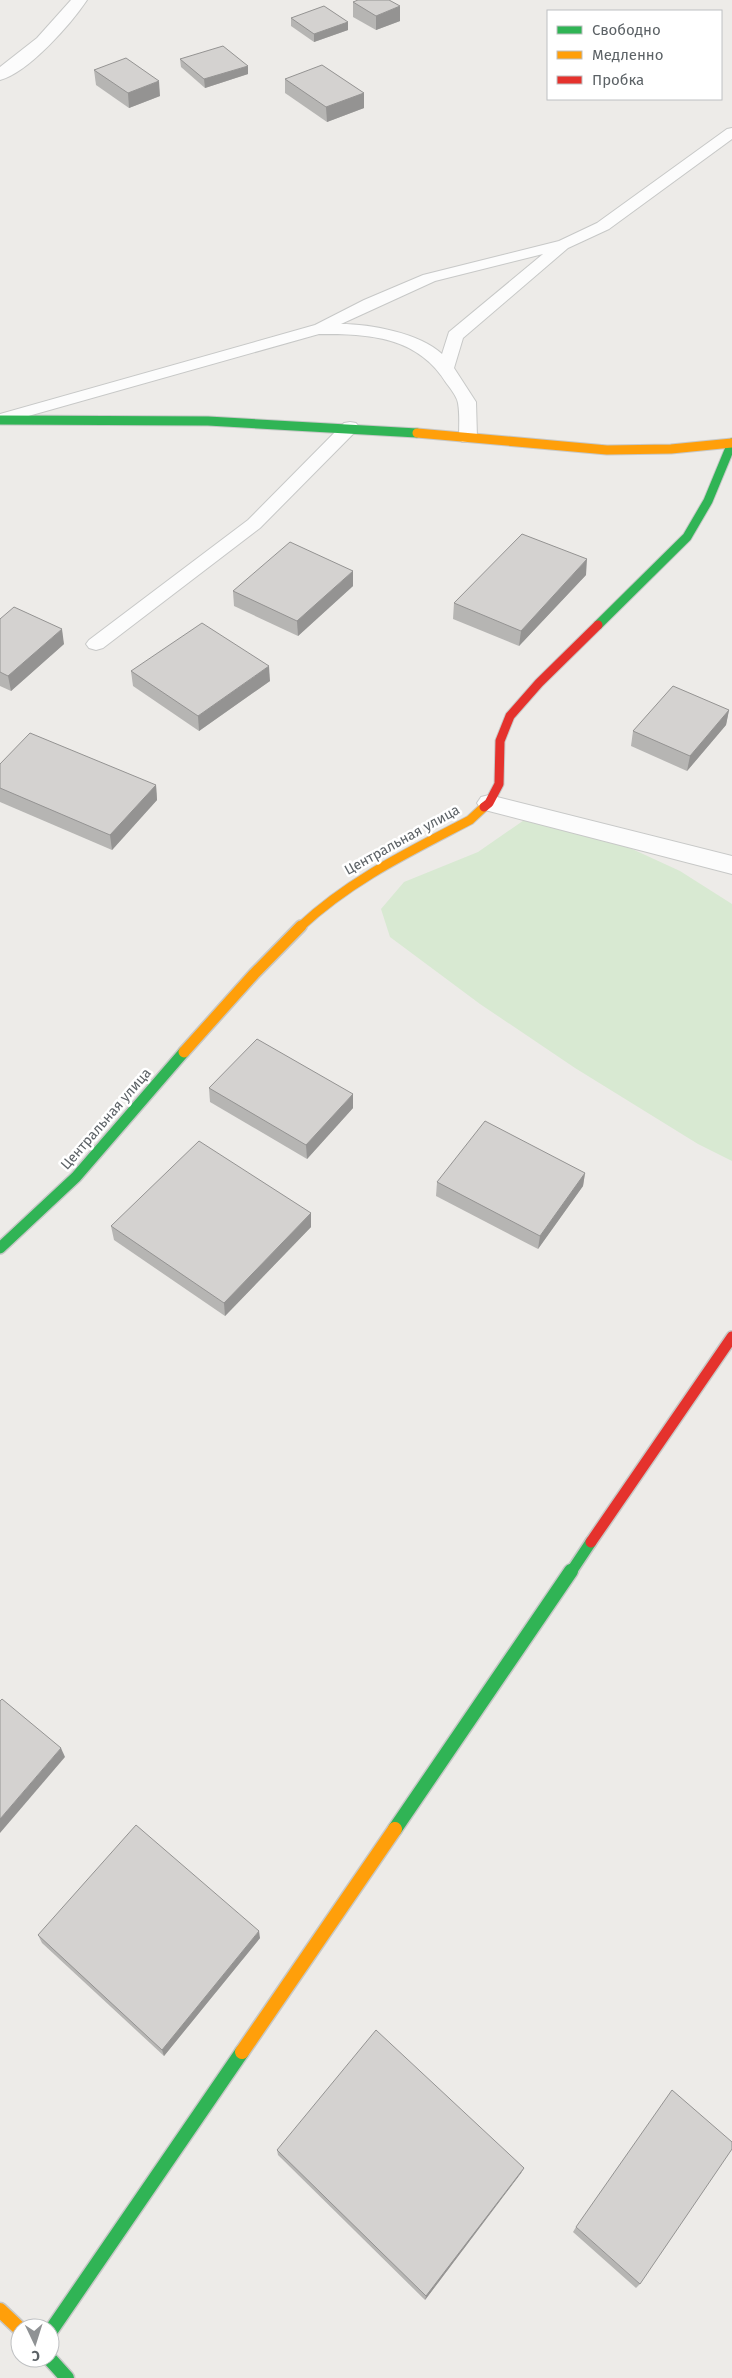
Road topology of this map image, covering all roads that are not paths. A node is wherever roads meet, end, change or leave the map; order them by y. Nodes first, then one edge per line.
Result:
1 (79, 0) edge
2 (0, 76) edge
3 (732, 132) edge
4 (566, 244) junction
5 (318, 329) junction
6 (446, 368) junction
7 (0, 420) edge
8 (350, 427) junction
9 (468, 438) junction
10 (732, 443) edge
11 (96, 644) dead end
12 (489, 803) junction
13 (732, 865) edge
14 (0, 1248) edge
15 (732, 1337) edge
16 (0, 2310) edge
17 (60, 2318) edge
18 (10, 2320) edge
19 (58, 2368) edge
20 (67, 2378) edge

1 - 2 street
3 - 4 lane
4 - 5 lane
4 - 6 lane
5 - 6 lane
5 - 7 lane
6 - 9 lane
7 - 8 street
8 - 9 street
8 - 11 lane
9 - 10 street
10 - 12 street, Центральная улица
12 - 13 street
12 - 14 street, Центральная улица
15 - 17 street
16 - 18 street
19 - 20 street

